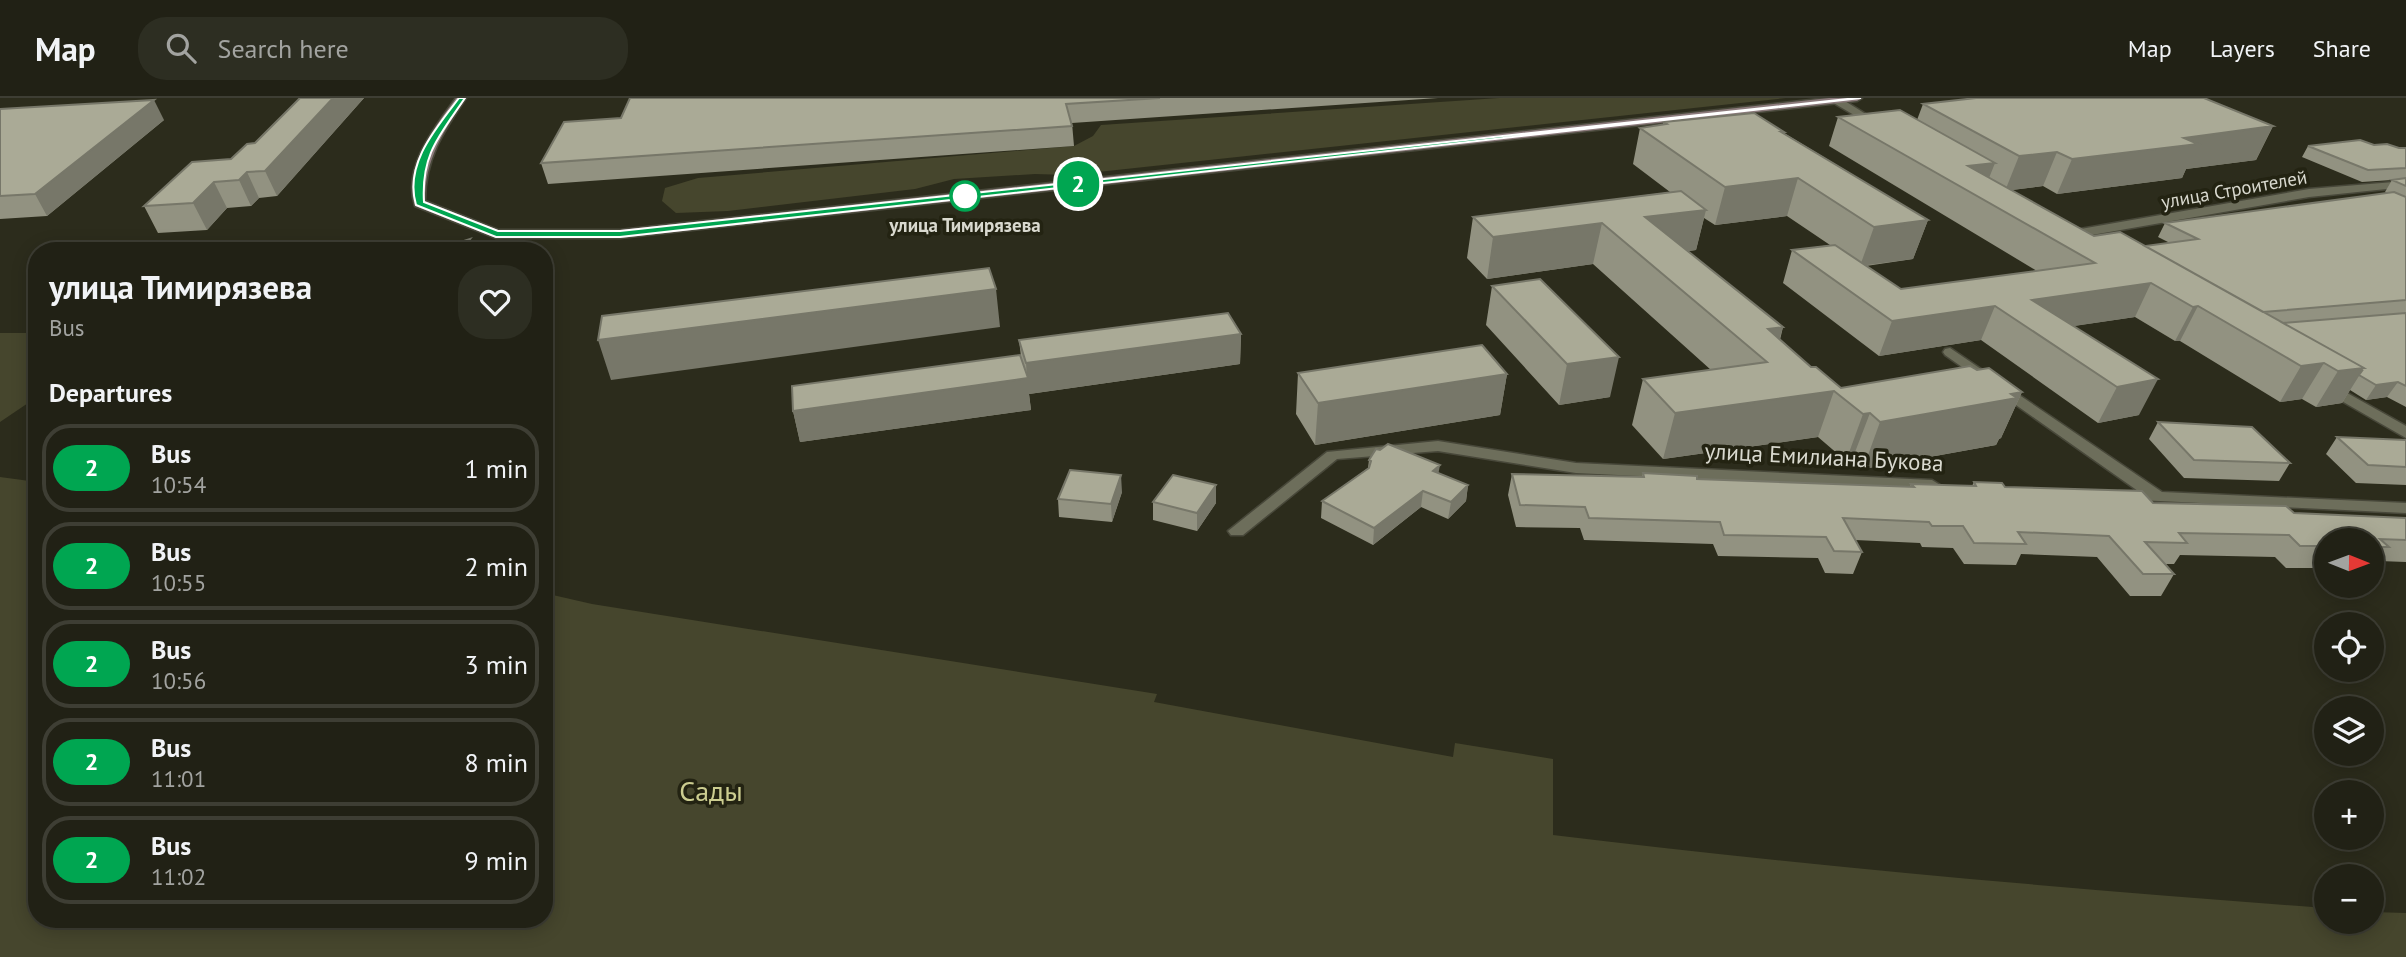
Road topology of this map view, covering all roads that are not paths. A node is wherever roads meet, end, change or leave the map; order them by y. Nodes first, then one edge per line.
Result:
1 (461, 98) edge
2 (1857, 98) edge
3 (1836, 100) junction
4 (1888, 131) edge
5 (2406, 184) edge
6 (2092, 249) edge
7 (1950, 352) dead end
8 (2315, 380) edge
9 (2406, 433) edge
10 (1949, 486) edge
11 (2102, 494) edge
12 (2157, 496) junction
13 (2406, 508) edge
14 (1237, 531) dead end

1 - 3 street
2 - 3 street
3 - 4 street
5 - 6 street, улица Строителей
7 - 12 street
8 - 9 street
10 - 14 street, улица Емилиана Букова
11 - 12 street
12 - 13 street

